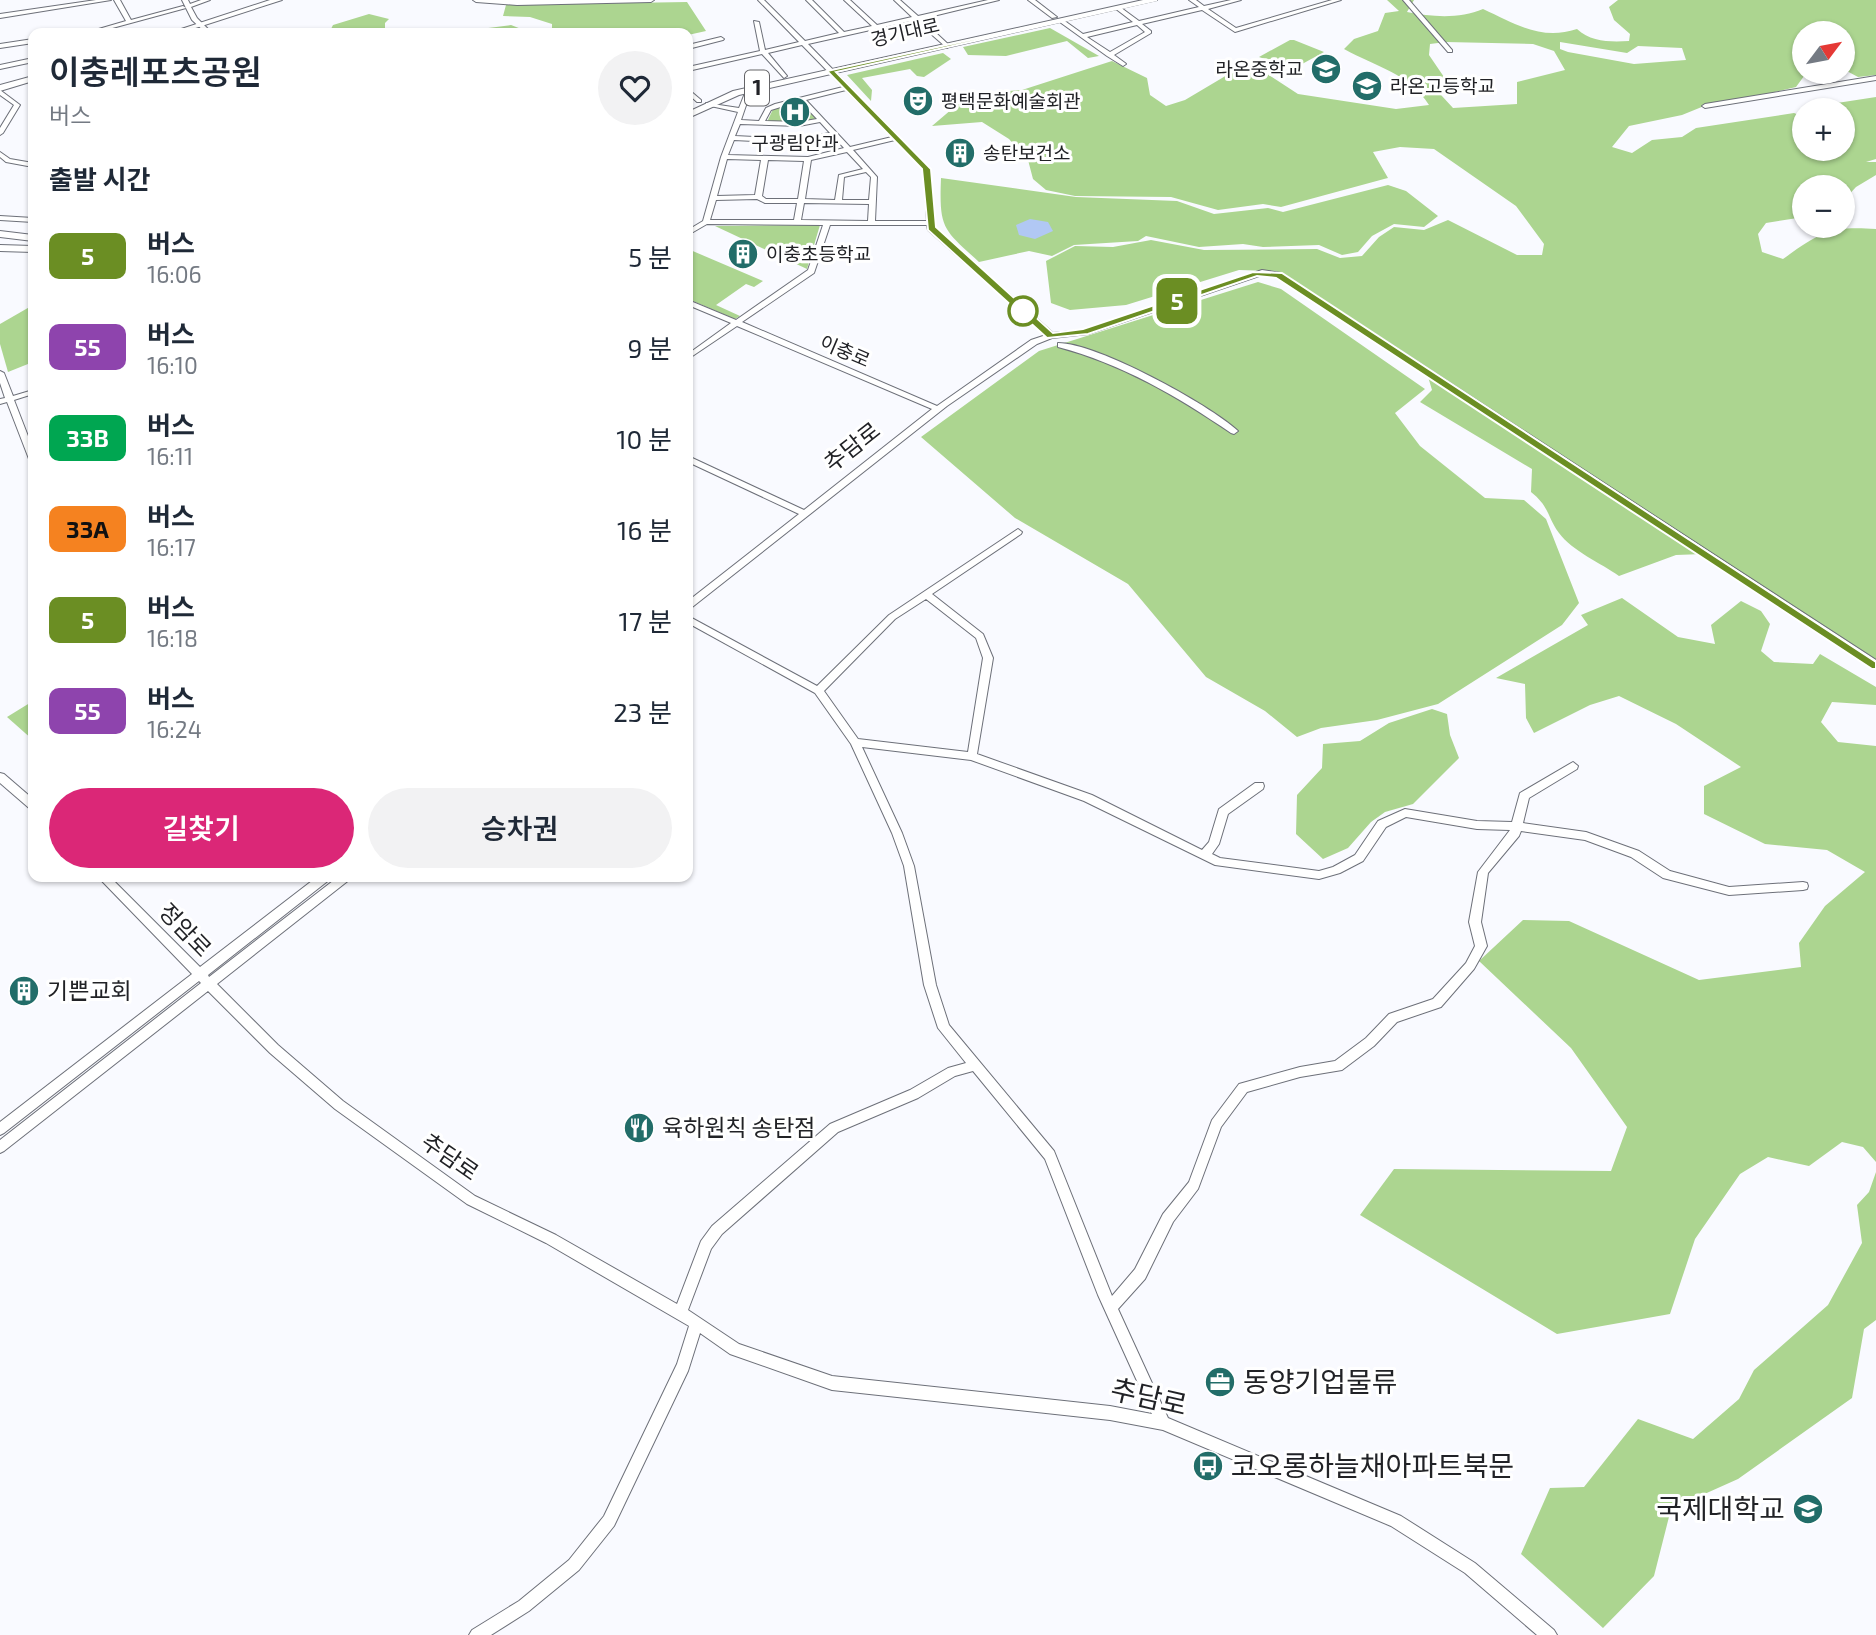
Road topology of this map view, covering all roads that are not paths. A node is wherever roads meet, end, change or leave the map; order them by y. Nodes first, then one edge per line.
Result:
1 (108, 0) edge
2 (117, 0) edge
3 (178, 0) edge
4 (207, 0) edge
5 (278, 0) edge
6 (476, 0) edge
7 (651, 0) edge
8 (761, 0) edge
9 (809, 0) edge
10 (847, 0) edge
11 (897, 0) edge
12 (949, 0) edge
13 (992, 0) edge
14 (1031, 0) edge
15 (1132, 0) edge
16 (1153, 0) edge
17 (1192, 0) edge
18 (1238, 0) edge
19 (1338, 0) edge
20 (1406, 0) edge
21 (519, 1) edge
22 (587, 1) edge
23 (185, 5) edge
24 (1201, 7) junction
25 (958, 8) junction
26 (1118, 8) junction
27 (0, 16) edge
28 (916, 17) junction
29 (1057, 19) junction
30 (129, 22) junction
31 (756, 22) dead end
32 (1137, 23) junction
33 (199, 26) junction
34 (875, 26) junction
35 (107, 28) edge
36 (192, 28) edge
37 (195, 28) edge
38 (202, 28) edge
39 (842, 33) junction
40 (1082, 36) junction
41 (721, 39) dead end
42 (800, 41) junction
43 (28, 42) edge
44 (945, 44) junction
45 (0, 46) edge
46 (693, 47) edge
47 (762, 50) junction
48 (1450, 51) dead end
49 (693, 53) edge
50 (1109, 55) junction
51 (28, 61) edge
52 (705, 64) junction
53 (1123, 64) dead end
54 (0, 67) edge
55 (693, 68) edge
56 (829, 69) junction
57 (784, 76) junction
58 (1876, 78) edge
59 (28, 81) edge
60 (750, 87) junction
61 (846, 88) junction
62 (0, 90) edge
63 (693, 95) edge
64 (801, 98) junction
65 (704, 103) junction
66 (693, 106) edge
67 (1704, 106) dead end
68 (693, 111) edge
69 (742, 111) junction
70 (820, 120) junction
71 (739, 122) junction
72 (761, 123) junction
73 (0, 133) edge
74 (833, 134) junction
75 (732, 138) junction
76 (896, 138) junction
77 (849, 149) junction
78 (0, 155) edge
79 (724, 157) junction
80 (765, 158) junction
81 (808, 159) junction
82 (28, 164) edge
83 (868, 170) junction
84 (758, 197) junction
85 (712, 198) junction
86 (800, 201) junction
87 (838, 202) junction
88 (872, 202) junction
89 (0, 218) edge
90 (28, 220) edge
91 (706, 222) junction
92 (797, 222) junction
93 (827, 223) junction
94 (871, 223) junction
95 (930, 223) junction
96 (693, 230) edge
97 (0, 237) edge
98 (28, 240) edge
99 (0, 246) edge
100 (28, 248) edge
101 (693, 304) edge
102 (738, 324) junction
103 (1051, 336) junction
104 (1061, 345) dead end
105 (693, 354) edge
106 (0, 373) edge
107 (28, 394) edge
108 (10, 399) junction
109 (0, 402) edge
110 (938, 410) junction
111 (1234, 431) dead end
112 (28, 446) edge
113 (693, 461) edge
114 (803, 513) junction
115 (1018, 532) dead end
116 (926, 594) junction
117 (693, 602) edge
118 (693, 623) edge
119 (1876, 666) edge
120 (818, 691) junction
121 (855, 742) junction
122 (972, 756) junction
123 (1573, 766) dead end
124 (0, 777) edge
125 (1259, 786) dead end
126 (28, 792) edge
127 (23, 795) junction
128 (28, 800) edge
129 (1515, 826) junction
130 (1204, 856) junction
131 (108, 882) edge
132 (319, 882) edge
133 (338, 882) edge
134 (1802, 886) dead end
135 (203, 979) junction
136 (975, 1065) junction
137 (0, 1129) edge
138 (0, 1147) edge
139 (1111, 1307) junction
140 (680, 1313) junction
141 (697, 1323) junction
142 (1163, 1423) junction
143 (477, 1635) edge
144 (1549, 1635) edge

1 - 27 street
2 - 30 street
3 - 23 street
4 - 23 street
5 - 33 main road
6 - 21 street
7 - 22 street
8 - 42 street
9 - 39 street
10 - 34 street
11 - 28 street
12 - 25 street
13 - 25 street
14 - 29 street
15 - 29 main road, 경기대로 / 1
16 - 26 main road, 경기대로 / 1
17 - 24 street
18 - 24 street
19 - 24 street
20 - 48 street
21 - 22 street
23 - 30 street
23 - 33 street
24 - 32 street
25 - 28 street
26 - 29 main road, 경기대로 / 1
26 - 32 street
28 - 34 street
28 - 44 street
29 - 40 street
29 - 44 main road, 경기대로 / 1
30 - 35 street
31 - 47 street
32 - 40 street
32 - 50 street
33 - 36 main road
33 - 37 main road
33 - 38 street
34 - 39 street
39 - 42 street
40 - 50 street
41 - 46 street
42 - 47 street
42 - 56 street
43 - 45 street
44 - 56 main road, 경기대로 / 1
47 - 52 street
47 - 57 street
49 - 52 street
50 - 53 street
51 - 54 street
52 - 55 street
56 - 57 main road, 경기대로 / 1
56 - 60 main road, 경기대로 / 1
56 - 61 street
57 - 60 main road, 경기대로 / 1
58 - 67 street
59 - 62 main road
60 - 65 main road, 경기대로 / 1
60 - 69 street
61 - 64 street
61 - 76 street
62 - 73 street
63 - 65 street
64 - 70 street
64 - 72 street
65 - 66 main road, 경기대로 / 1
65 - 68 main road, 경기대로 / 1
65 - 69 street
69 - 71 street
70 - 72 street
70 - 74 street
71 - 72 street
71 - 75 street
74 - 75 street
74 - 77 street
75 - 79 street
76 - 77 street
76 - 95 street
77 - 81 street
77 - 83 street
78 - 82 street
79 - 80 street
79 - 85 street
80 - 81 street
80 - 84 street
81 - 86 street
83 - 87 street
83 - 88 street
84 - 85 street
84 - 86 street
85 - 91 street
86 - 87 street
86 - 92 street
87 - 88 street
88 - 94 street
89 - 90 street
91 - 92 street
91 - 96 street
92 - 93 street
93 - 94 street
93 - 102 street
94 - 95 street
95 - 103 street
97 - 98 main road
99 - 100 main road
101 - 102 street, 이충로
102 - 105 street
102 - 110 street, 이충로
103 - 110 street, 추담로
103 - 119 street, 추담로
104 - 111 street
106 - 108 street
107 - 108 street
108 - 109 street
108 - 112 street
110 - 114 street, 추담로
113 - 114 street
114 - 117 street, 추담로
115 - 116 street
116 - 120 street
116 - 122 street
118 - 120 street
120 - 121 street
121 - 122 street
121 - 136 street
122 - 130 street
123 - 129 street
124 - 127 street
125 - 130 street
126 - 127 street
127 - 128 street
129 - 130 street
129 - 134 street
129 - 139 street
131 - 135 street, 정암로
132 - 135 street
133 - 135 street
135 - 137 street
135 - 138 street
135 - 140 street, 추담로
136 - 139 street
136 - 140 street
139 - 142 street
140 - 141 street, 추담로
141 - 142 street, 추담로
141 - 143 street
142 - 144 street, 추담로

